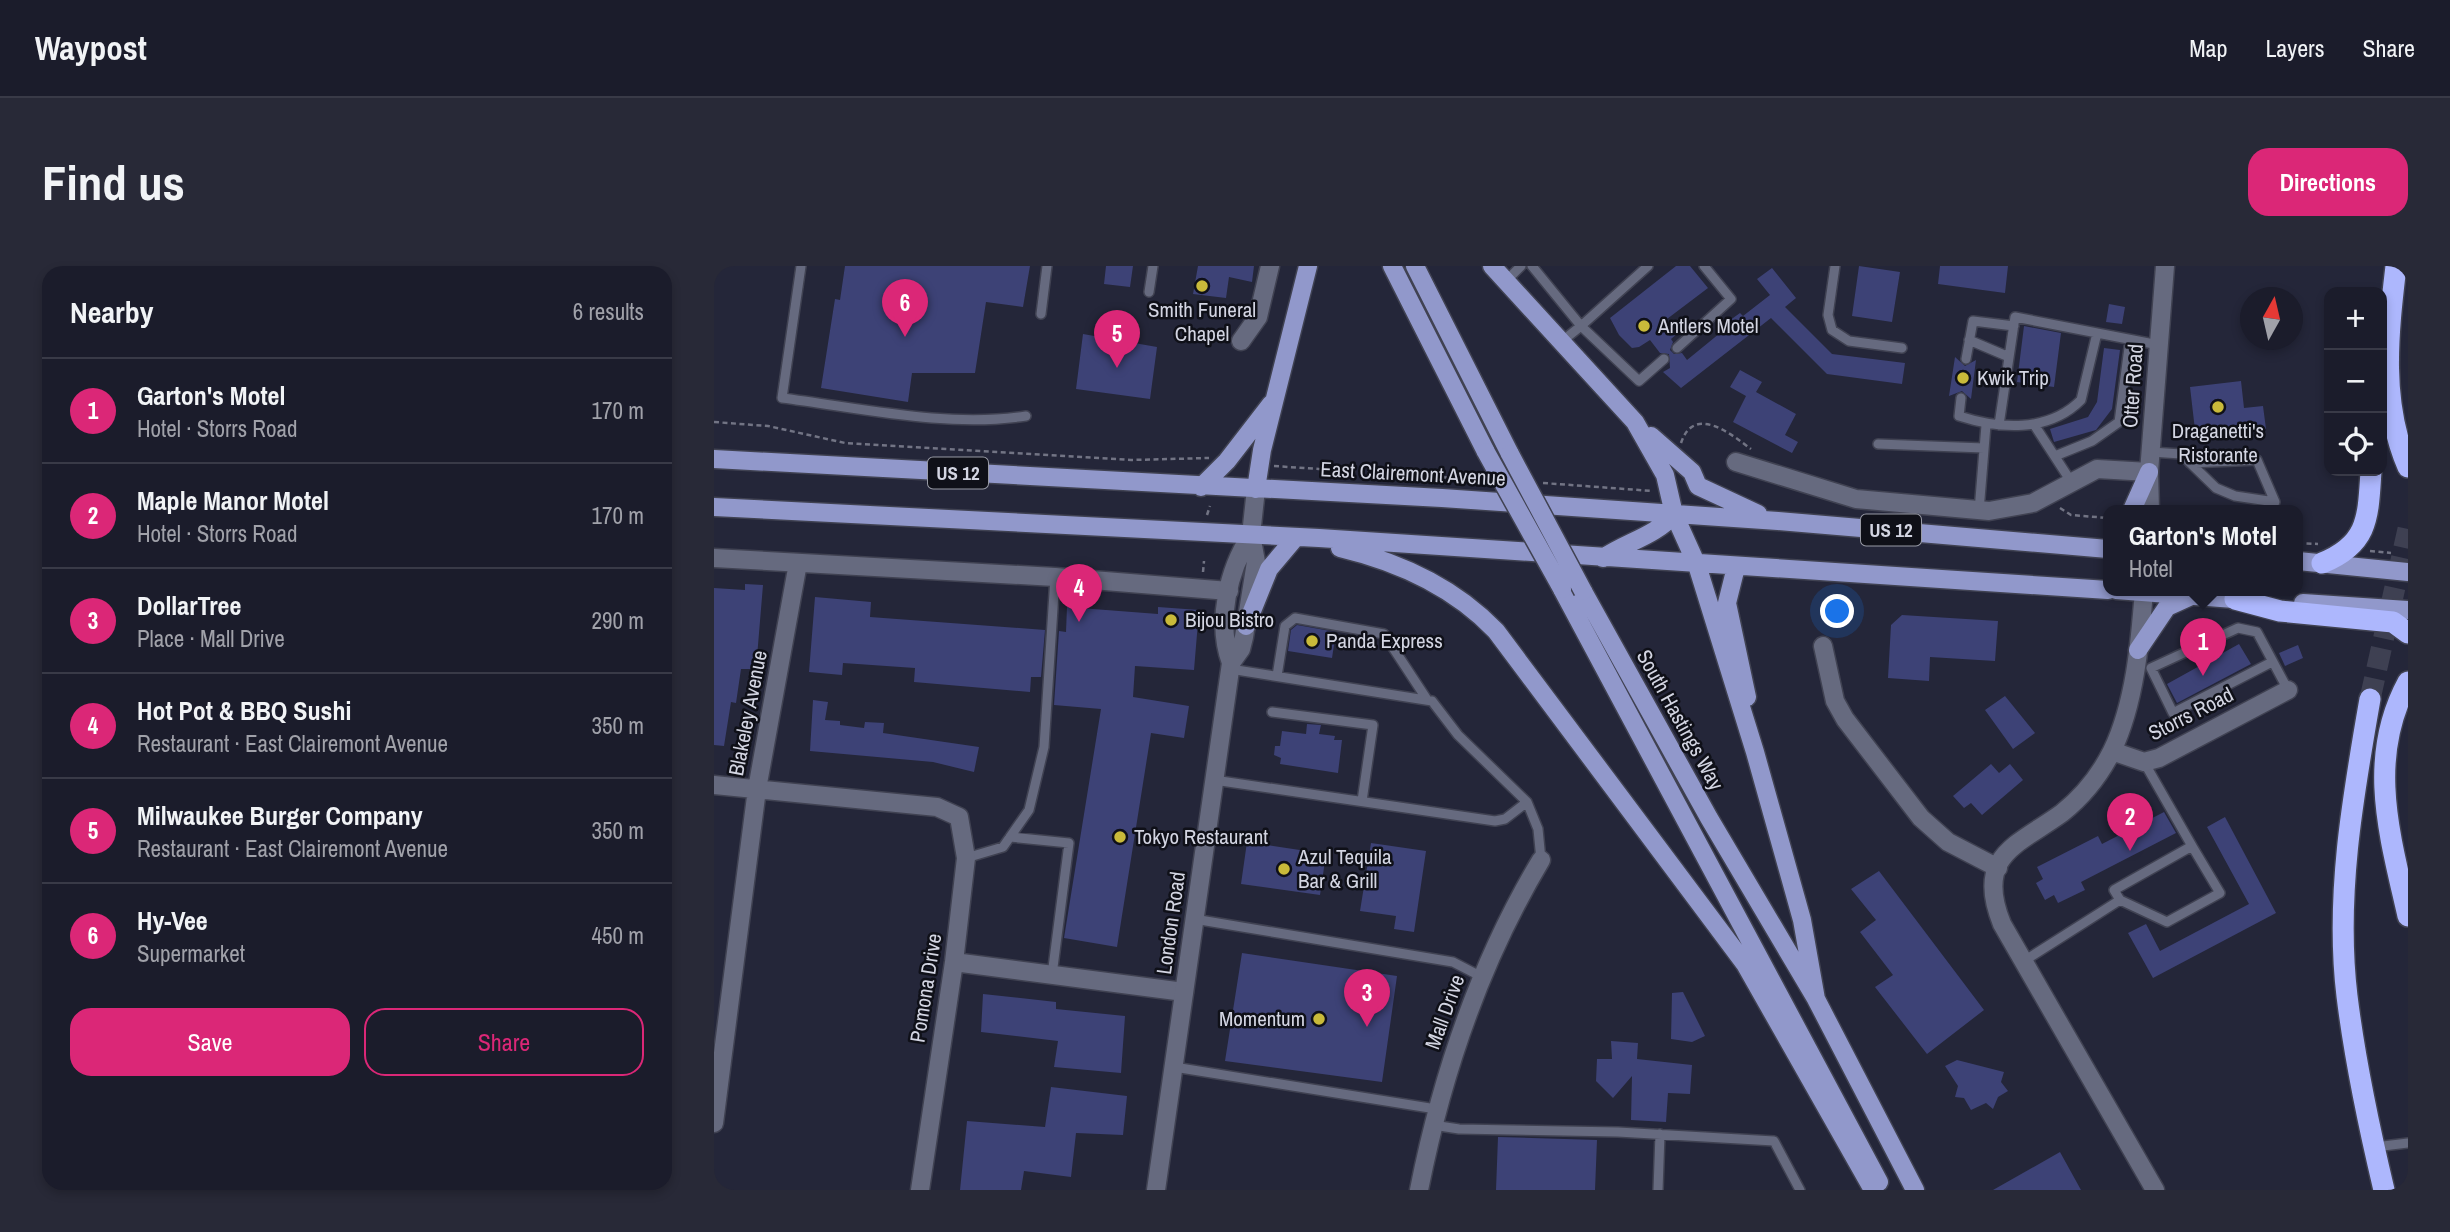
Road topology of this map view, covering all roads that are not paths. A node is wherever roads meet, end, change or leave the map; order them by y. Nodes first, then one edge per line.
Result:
1 (801, 266) edge
2 (1047, 266) edge
3 (1153, 266) edge
4 (1270, 266) edge
5 (1308, 266) edge
6 (1392, 266) edge
7 (1415, 266) edge
8 (1492, 266) edge
9 (1521, 266) edge
10 (1532, 266) edge
11 (1648, 266) edge
12 (1704, 266) edge
13 (1835, 266) edge
14 (2165, 266) edge
15 (2394, 266) edge
16 (1506, 281) junction
17 (1149, 292) dead end
18 (2387, 296) edge
19 (1041, 314) dead end
20 (1581, 326) junction
21 (2014, 326) junction
22 (2097, 333) junction
23 (1969, 340) junction
24 (2130, 340) junction
25 (1241, 341) dead end
26 (1561, 342) junction
27 (2159, 345) junction
28 (1678, 348) dead end
29 (1902, 348) dead end
30 (2009, 358) junction
31 (1664, 359) dead end
32 (1966, 359) dead end
33 (1961, 398) dead end
34 (1274, 400) junction
35 (1026, 416) dead end
36 (1635, 422) junction
37 (1986, 425) junction
38 (1999, 425) junction
39 (2035, 426) junction
40 (1878, 444) dead end
41 (1984, 449) junction
42 (2151, 452) junction
43 (2055, 457) junction
44 (714, 459) edge
45 (1736, 462) dead end
46 (2190, 463) junction
47 (2408, 467) edge
48 (2149, 472) junction
49 (2371, 476) edge
50 (2072, 483) junction
51 (1201, 487) junction
52 (1255, 489) junction
53 (2134, 505) edge
54 (2150, 505) edge
55 (714, 507) edge
56 (1979, 510) junction
57 (1674, 514) junction
58 (1778, 521) junction
59 (1251, 535) junction
60 (1296, 537) junction
61 (2103, 538) edge
62 (2071, 546) junction
63 (2103, 549) edge
64 (714, 558) edge
65 (1603, 558) junction
66 (2303, 561) edge
67 (2322, 562) junction
68 (798, 563) junction
69 (1697, 565) junction
70 (1736, 567) junction
71 (2408, 572) edge
72 (1055, 577) junction
73 (2103, 590) edge
74 (1229, 591) junction
75 (2144, 596) edge
76 (2192, 596) joint
77 (2235, 599) junction
78 (2408, 610) edge
79 (1246, 626) junction
80 (2408, 633) edge
81 (1823, 646) dead end
82 (2141, 661) junction
83 (2272, 662) junction
84 (1231, 666) junction
85 (1277, 676) junction
86 (2408, 682) edge
87 (2288, 690) joint
88 (1426, 698) junction
89 (2370, 699) tunnel mouth
90 (1272, 712) dead end
91 (2112, 751) junction
92 (1755, 752) junction
93 (2144, 762) junction
94 (1214, 780) junction
95 (714, 785) edge
96 (757, 789) junction
97 (1362, 801) junction
98 (1527, 802) junction
99 (1010, 837) junction
100 (2192, 846) junction
101 (966, 858) junction
102 (1541, 860) joint
103 (1998, 868) junction
104 (2120, 900) junction
105 (2408, 916) edge
106 (1194, 919) junction
107 (2024, 961) junction
108 (954, 962) junction
109 (1052, 975) junction
110 (1482, 977) junction
111 (1184, 992) junction
112 (1816, 999) junction
113 (1174, 1067) junction
114 (1434, 1117) junction
115 (714, 1123) edge
116 (1660, 1134) junction
117 (2408, 1143) edge
118 (2374, 1147) junction
119 (920, 1190) edge
120 (1156, 1190) edge
121 (1419, 1190) edge
122 (1658, 1190) edge
123 (1800, 1190) edge
124 (1873, 1190) edge
125 (1884, 1190) edge
126 (1915, 1190) edge
127 (2155, 1190) edge
128 (2384, 1190) edge

1 - 35 lane
2 - 19 lane
3 - 17 lane
4 - 25 street
5 - 34 main road
6 - 125 main road, South Hastings Way, bridge
7 - 112 main road, South Hastings Way, bridge
8 - 16 main road
9 - 16 lane
10 - 20 lane
11 - 20 lane
12 - 28 lane
13 - 29 lane
14 - 27 street, Otter Road
15 - 18 highway
15 - 47 highway
16 - 26 main road
20 - 26 lane
20 - 31 lane
21 - 22 lane
21 - 23 lane
21 - 30 lane
22 - 24 lane
22 - 39 lane
23 - 30 lane
23 - 32 lane
24 - 27 lane
24 - 43 lane
26 - 36 main road
27 - 42 street, Otter Road
30 - 38 lane
33 - 37 lane
34 - 51 main road
34 - 52 main road
36 - 57 main road
36 - 58 main road
37 - 38 lane
37 - 41 lane
38 - 39 lane
39 - 43 lane
40 - 41 lane
41 - 56 lane
42 - 46 lane
42 - 48 street, Otter Road
43 - 50 lane
44 - 51 main road, East Clairemont Avenue / US 12
45 - 56 street
46 - 46 lane
48 - 50 street
48 - 53 main road
48 - 54 street, Otter Road
49 - 67 highway
50 - 56 street
51 - 52 main road, East Clairemont Avenue / US 12
52 - 57 main road, East Clairemont Avenue / US 12
52 - 59 street, London Road
55 - 59 main road, US 12
57 - 58 main road, East Clairemont Avenue / US 12
57 - 65 main road
57 - 69 main road
58 - 62 main road, East Clairemont Avenue / US 12
59 - 60 main road, US 12
59 - 74 street, London Road
59 - 79 street, London Road
60 - 65 main road, US 12
60 - 79 main road
60 - 124 main road
61 - 62 main road
62 - 63 main road, East Clairemont Avenue / US 12
64 - 68 street
65 - 69 main road, US 12
66 - 67 main road
67 - 71 main road
68 - 72 street
68 - 96 street, Blakeley Avenue
69 - 70 main road, US 12
69 - 92 main road
70 - 73 main road, US 12
70 - 92 main road
72 - 74 street
72 - 99 lane
74 - 84 street, London Road
75 - 82 street, Storrs Road
76 - 77 main road
76 - 82 main road
77 - 78 main road
77 - 80 highway
79 - 84 street, London Road
81 - 103 street
82 - 83 lane
82 - 83 lane
82 - 91 street, Storrs Road
83 - 87 lane
84 - 85 lane
84 - 94 street, London Road
85 - 88 lane
85 - 88 lane
86 - 105 highway
87 - 93 street, Storrs Road
88 - 98 lane
89 - 118 highway
90 - 97 lane
91 - 93 street, Storrs Road
91 - 103 street, Storrs Road
92 - 112 main road
93 - 100 lane
94 - 97 lane
94 - 106 street, London Road
95 - 96 street
96 - 101 street, Pomona Drive
96 - 115 street, Blakeley Avenue
97 - 98 lane
98 - 102 lane
99 - 101 lane
99 - 109 lane
100 - 104 lane
100 - 104 lane
101 - 108 street, Pomona Drive
102 - 110 street, Mall Drive
103 - 107 street
104 - 107 lane
106 - 110 lane
106 - 111 street, London Road
107 - 127 street
108 - 109 street
108 - 119 street, Pomona Drive
109 - 111 street
110 - 114 street, Mall Drive
111 - 113 street, London Road
112 - 126 main road, South Hastings Way
113 - 114 lane
113 - 120 street, London Road
114 - 116 lane
114 - 121 street, Mall Drive
116 - 122 lane
116 - 123 lane
117 - 118 lane
118 - 128 highway

